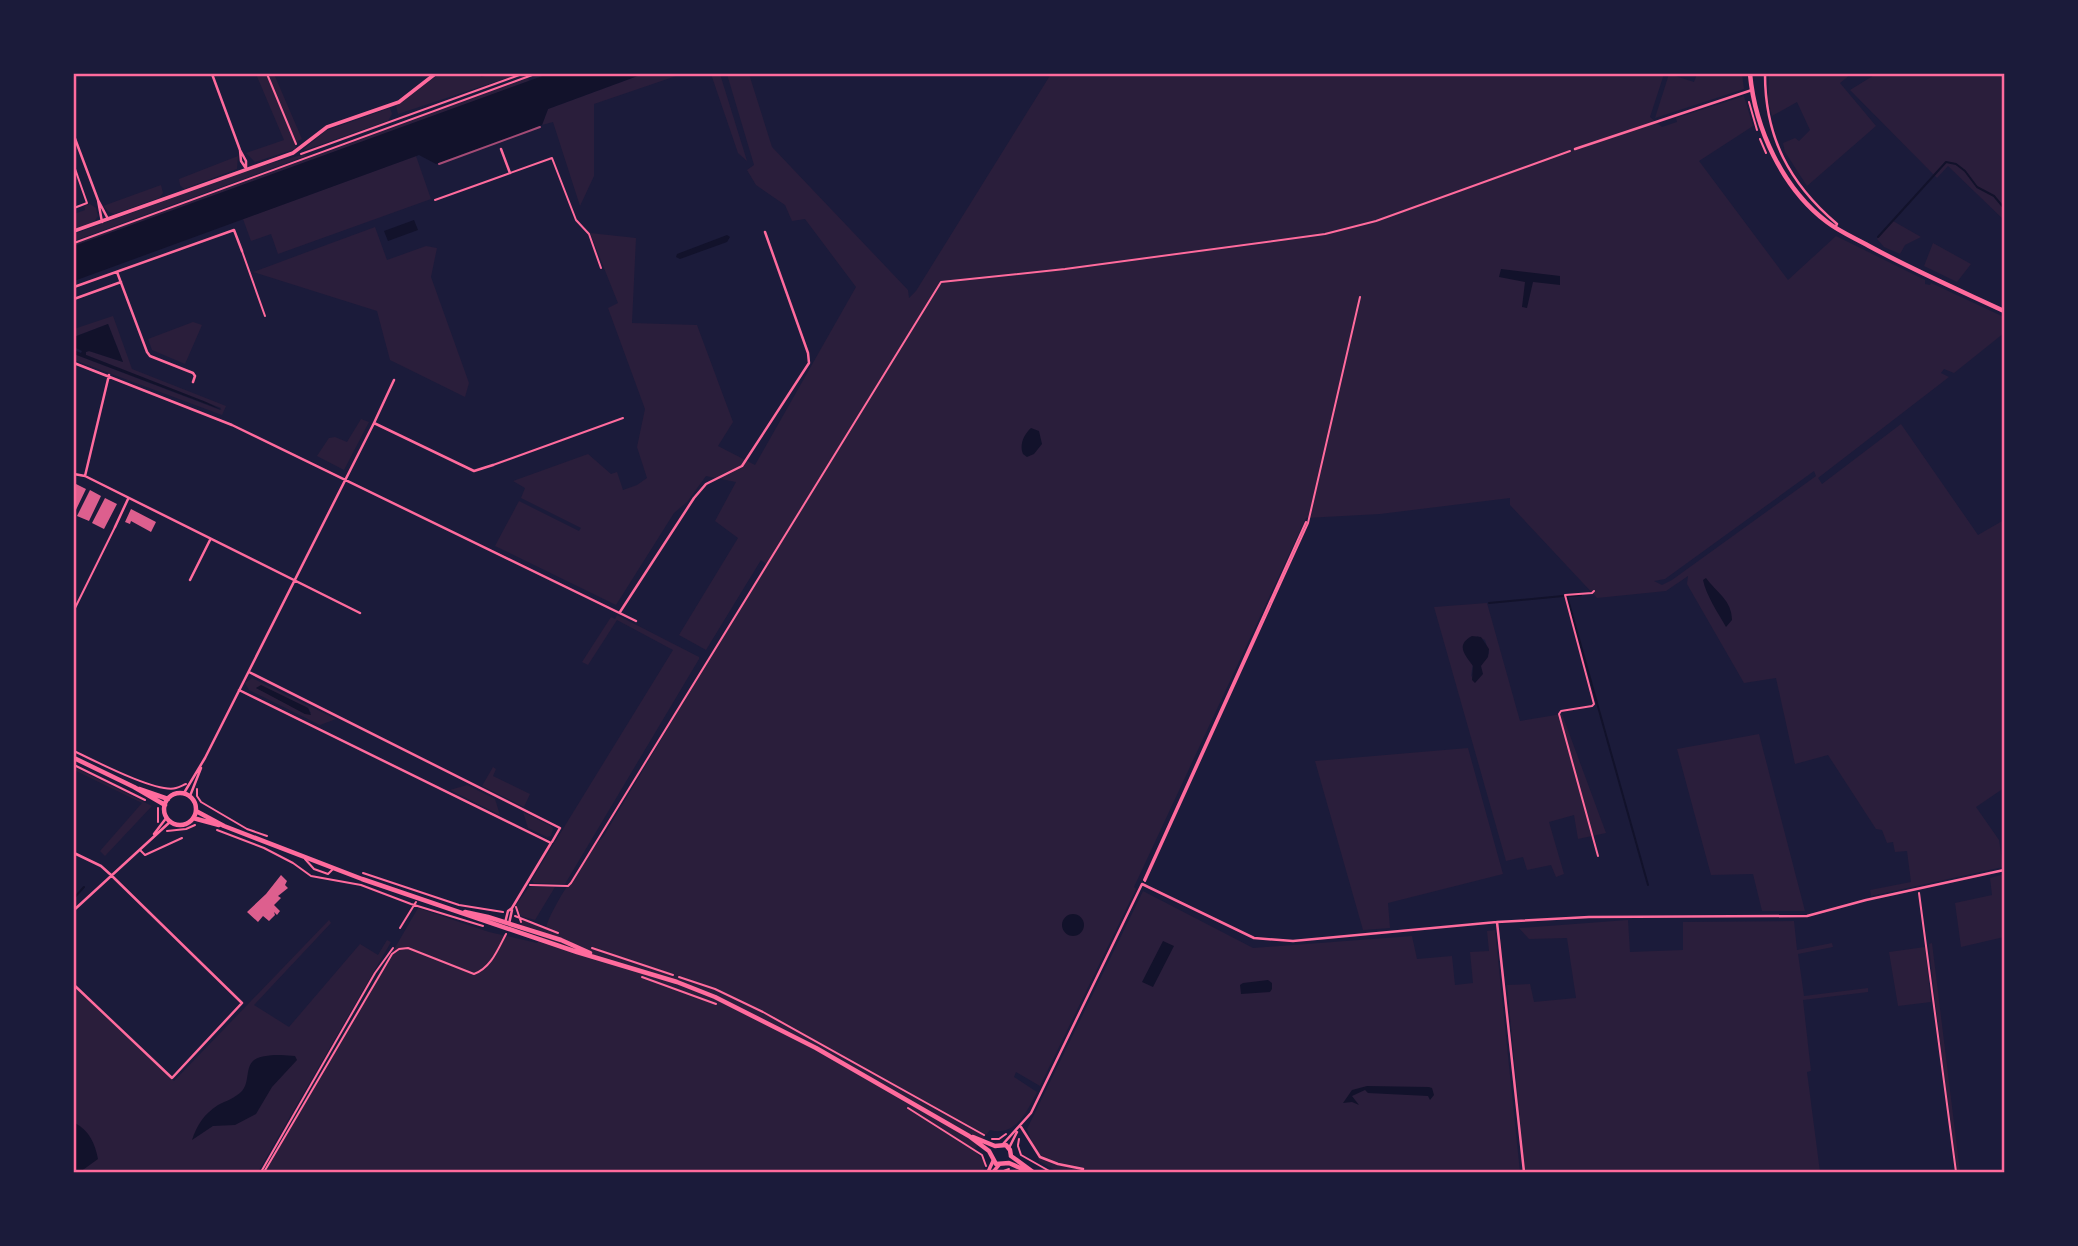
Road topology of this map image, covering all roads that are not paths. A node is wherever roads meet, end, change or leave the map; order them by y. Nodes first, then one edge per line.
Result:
1 (212, 74) edge
2 (435, 74) edge
3 (1750, 74) edge
4 (1765, 74) edge
5 (1752, 90) junction
6 (74, 136) edge
7 (75, 142) edge
8 (501, 149) dead end
9 (1575, 149) road end
10 (74, 166) edge
11 (246, 169) junction
12 (510, 173) junction
13 (435, 200) dead end
14 (74, 208) edge
15 (106, 220) junction
16 (1835, 228) junction
17 (74, 231) edge
18 (765, 232) dead end
19 (242, 251) joint
20 (601, 268) dead end
21 (117, 272) junction
22 (121, 282) junction
23 (74, 287) edge
24 (74, 299) edge
25 (2004, 311) edge
26 (265, 316) dead end
27 (74, 363) edge
28 (109, 375) junction
29 (394, 380) dead end
30 (193, 382) dead end
31 (623, 418) dead end
32 (374, 423) junction
33 (492, 465) joint
34 (74, 474) edge
35 (85, 476) junction
36 (345, 478) junction
37 (128, 499) junction
38 (115, 527) joint
39 (210, 540) junction
40 (190, 580) dead end
41 (294, 581) junction
42 (74, 610) edge
43 (620, 612) junction
44 (360, 614) dead end
45 (636, 621) dead end
46 (248, 672) junction
47 (239, 690) junction
48 (74, 758) edge
49 (134, 787) junction
50 (187, 795) junction
51 (169, 799) junction
52 (165, 805) junction
53 (196, 811) junction
54 (193, 818) junction
55 (169, 819) junction
56 (225, 826) junction
57 (182, 838) dead end
58 (551, 843) junction
59 (139, 849) junction
60 (74, 853) edge
61 (2004, 870) edge
62 (111, 874) junction
63 (74, 910) edge
64 (1497, 922) junction
65 (506, 927) junction
66 (74, 985) edge
67 (1019, 1128) junction
68 (969, 1136) junction
69 (1003, 1144) junction
70 (995, 1146) junction
71 (1009, 1149) junction
72 (990, 1153) junction
73 (1011, 1156) junction
74 (993, 1161) junction
75 (1007, 1163) junction
76 (999, 1164) junction
77 (1083, 1169) dead end
78 (988, 1172) edge
79 (993, 1172) edge
80 (1031, 1172) edge
81 (1524, 1172) edge

1 - 11 street
2 - 11 street
3 - 5 main road
4 - 16 street
5 - 9 street
5 - 16 main road
6 - 7 street
7 - 15 street
8 - 12 street
10 - 14 lane
11 - 15 street
12 - 13 lane
12 - 20 lane
15 - 17 street
16 - 25 main road
18 - 43 street
19 - 21 street
19 - 26 lane
21 - 22 street
21 - 23 street
22 - 24 street
22 - 30 street
27 - 28 street
28 - 35 street
28 - 36 street
29 - 32 street
31 - 33 lane
32 - 33 street
32 - 36 street
34 - 35 street
35 - 37 street
36 - 41 street
36 - 43 street
37 - 38 street
37 - 39 street
38 - 42 lane
39 - 40 street
39 - 41 street
41 - 44 street
41 - 46 street
43 - 45 street
46 - 47 street
46 - 58 street
47 - 50 street
47 - 58 street
48 - 49 main road
49 - 51 main road
49 - 52 main road
50 - 51 main road
50 - 53 main road
51 - 52 main road
52 - 55 main road
53 - 54 main road
53 - 56 main road
54 - 55 main road
54 - 56 main road
55 - 59 street
56 - 65 main road
57 - 59 lane
58 - 65 street
59 - 62 street
60 - 62 street
61 - 64 street
62 - 63 street
62 - 66 street
64 - 67 street
64 - 81 street
65 - 68 main road
67 - 69 street
67 - 71 street
67 - 77 street
68 - 70 main road
68 - 72 main road
69 - 70 main road
69 - 71 main road
70 - 72 main road
71 - 73 main road
72 - 74 main road
73 - 75 main road
73 - 80 main road
74 - 76 main road
74 - 78 street
75 - 76 main road
75 - 80 main road
76 - 79 street

